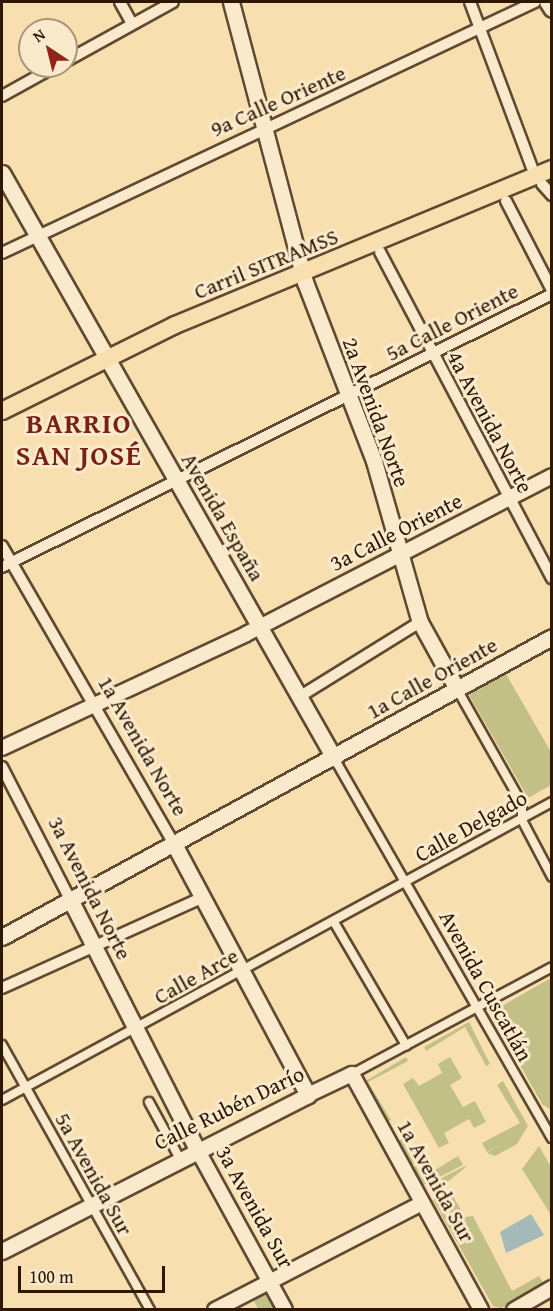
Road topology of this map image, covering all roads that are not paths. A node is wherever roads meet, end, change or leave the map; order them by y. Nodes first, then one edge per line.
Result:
1 (120, 2) edge
2 (173, 2) edge
3 (231, 2) edge
4 (470, 2) edge
5 (535, 2) edge
6 (546, 2) edge
7 (552, 10) edge
8 (132, 24) junction
9 (481, 29) junction
10 (78, 53) edge
11 (34, 78) edge
12 (2, 96) edge
13 (265, 128) junction
14 (552, 158) edge
15 (532, 168) junction
16 (552, 169) edge
17 (2, 173) edge
18 (548, 186) edge
19 (506, 201) junction
20 (37, 237) junction
21 (380, 252) junction
22 (2, 253) edge
23 (303, 274) junction
24 (552, 292) edge
25 (432, 355) junction
26 (105, 357) junction
27 (346, 397) junction
28 (2, 400) edge
29 (2, 411) edge
30 (2, 420) edge
31 (552, 476) edge
32 (176, 480) junction
33 (510, 499) junction
34 (2, 546) edge
35 (399, 553) junction
36 (6, 564) edge
37 (552, 578) edge
38 (420, 622) junction
39 (259, 627) junction
40 (552, 637) edge
41 (457, 689) junction
42 (299, 697) junction
43 (93, 705) junction
44 (2, 748) edge
45 (334, 758) junction
46 (2, 767) edge
47 (552, 802) edge
48 (522, 820) junction
49 (173, 842) junction
50 (552, 877) edge
51 (408, 882) junction
52 (204, 897) junction
53 (71, 901) junction
54 (334, 922) junction
55 (2, 937) edge
56 (95, 948) junction
57 (552, 967) edge
58 (243, 970) junction
59 (2, 988) edge
60 (476, 1004) junction
61 (137, 1030) junction
62 (2, 1045) edge
63 (406, 1045) junction
64 (352, 1074) junction
65 (25, 1088) junction
66 (308, 1095) junction
67 (2, 1100) edge
68 (149, 1102) dead end
69 (550, 1131) edge
70 (197, 1149) junction
71 (178, 1157) junction
72 (422, 1203) junction
73 (90, 1204) junction
74 (2, 1251) edge
75 (271, 1283) junction
76 (552, 1288) edge
77 (150, 1310) edge
78 (215, 1310) edge
79 (285, 1310) edge
80 (481, 1310) edge
81 (514, 1310) edge

1 - 8 street
2 - 8 street
3 - 13 main road, 2a Avenida Norte
4 - 9 street
5 - 9 street, 9a Calle Oriente
6 - 7 street
8 - 10 street
9 - 13 street, 9a Calle Oriente
9 - 15 street
11 - 12 street
13 - 20 street, 9a Calle Oriente
13 - 23 main road, 2a Avenida Norte
14 - 15 main road
15 - 23 main road
16 - 23 main road, Carril SITRAMSS
17 - 20 main road, Avenida España
18 - 19 main road
19 - 21 main road
19 - 24 street
20 - 22 street, 9a Calle Oriente
20 - 26 main road, Avenida España
21 - 23 main road
21 - 25 street, 4a Avenida Norte
23 - 26 main road, Carril SITRAMSS
23 - 27 main road, 2a Avenida Norte
24 - 25 street, 5a Calle Oriente
25 - 27 street, 5a Calle Oriente
25 - 33 street, 4a Avenida Norte
26 - 28 main road
26 - 29 main road, Carril SITRAMSS
26 - 30 main road
26 - 32 main road, Avenida España
27 - 32 street, 5a Calle Oriente
27 - 35 main road, 2a Avenida Norte
31 - 33 street, 3a Calle Oriente
32 - 36 street, 5a Calle Oriente
32 - 39 main road, Avenida España
33 - 35 street, 3a Calle Oriente
33 - 37 street, 4a Avenida Norte
34 - 36 street, 1a Avenida Norte
35 - 38 main road, 2a Avenida Norte
35 - 39 street, 3a Calle Oriente
36 - 43 street, 1a Avenida Norte
38 - 41 main road, 2a Avenida Norte
38 - 42 street
39 - 42 main road, Avenida España
39 - 43 street, 3a Calle Oriente
40 - 41 main road, 1a Calle Oriente
41 - 45 main road, 1a Calle Oriente
41 - 48 street, 2a Avenida Norte
42 - 45 main road, Avenida España
43 - 44 street, 3a Calle Oriente
43 - 49 street, 1a Avenida Norte
45 - 49 main road, 1a Calle Oriente
45 - 51 street, Avenida España
46 - 53 street, 3a Avenida Norte
47 - 48 street, Calle Delgado
48 - 50 street, 2a Avenida Norte
48 - 51 street, Calle Delgado
49 - 52 main road, 1a Avenida Norte
49 - 53 main road, 1a Calle Oriente
51 - 54 street, Calle Arce
51 - 60 street, Avenida Cuscatlán
52 - 56 street
52 - 58 main road, 1a Avenida Norte
53 - 55 main road, 1a Calle Oriente
53 - 56 main road, 3a Avenida Norte
54 - 58 street, Calle Arce
54 - 63 street
56 - 59 street
56 - 61 main road, 3a Avenida Norte
57 - 60 street, Calle Rubén Darío
58 - 61 street, Calle Arce
58 - 66 main road
60 - 63 street, Calle Rubén Darío
60 - 69 street, Avenida Cuscatlán
61 - 65 street, Calle Arce
61 - 70 main road, 3a Avenida Sur
62 - 65 street, 5a Avenida Sur
63 - 64 street, Calle Rubén Darío
64 - 66 street, Calle Rubén Darío
64 - 72 street, 1a Avenida Sur
65 - 67 street, Calle Arce
65 - 73 street, 5a Avenida Sur
66 - 70 main road, Calle Rubén Darío
68 - 71 street
70 - 71 main road, Calle Rubén Darío
70 - 75 street, 3a Avenida Sur
71 - 73 main road, Calle Rubén Darío
72 - 75 street
72 - 80 street, 1a Avenida Sur
73 - 74 main road, Calle Rubén Darío
73 - 77 street, 5a Avenida Sur
75 - 78 street
75 - 79 street, 3a Avenida Sur
76 - 81 street

